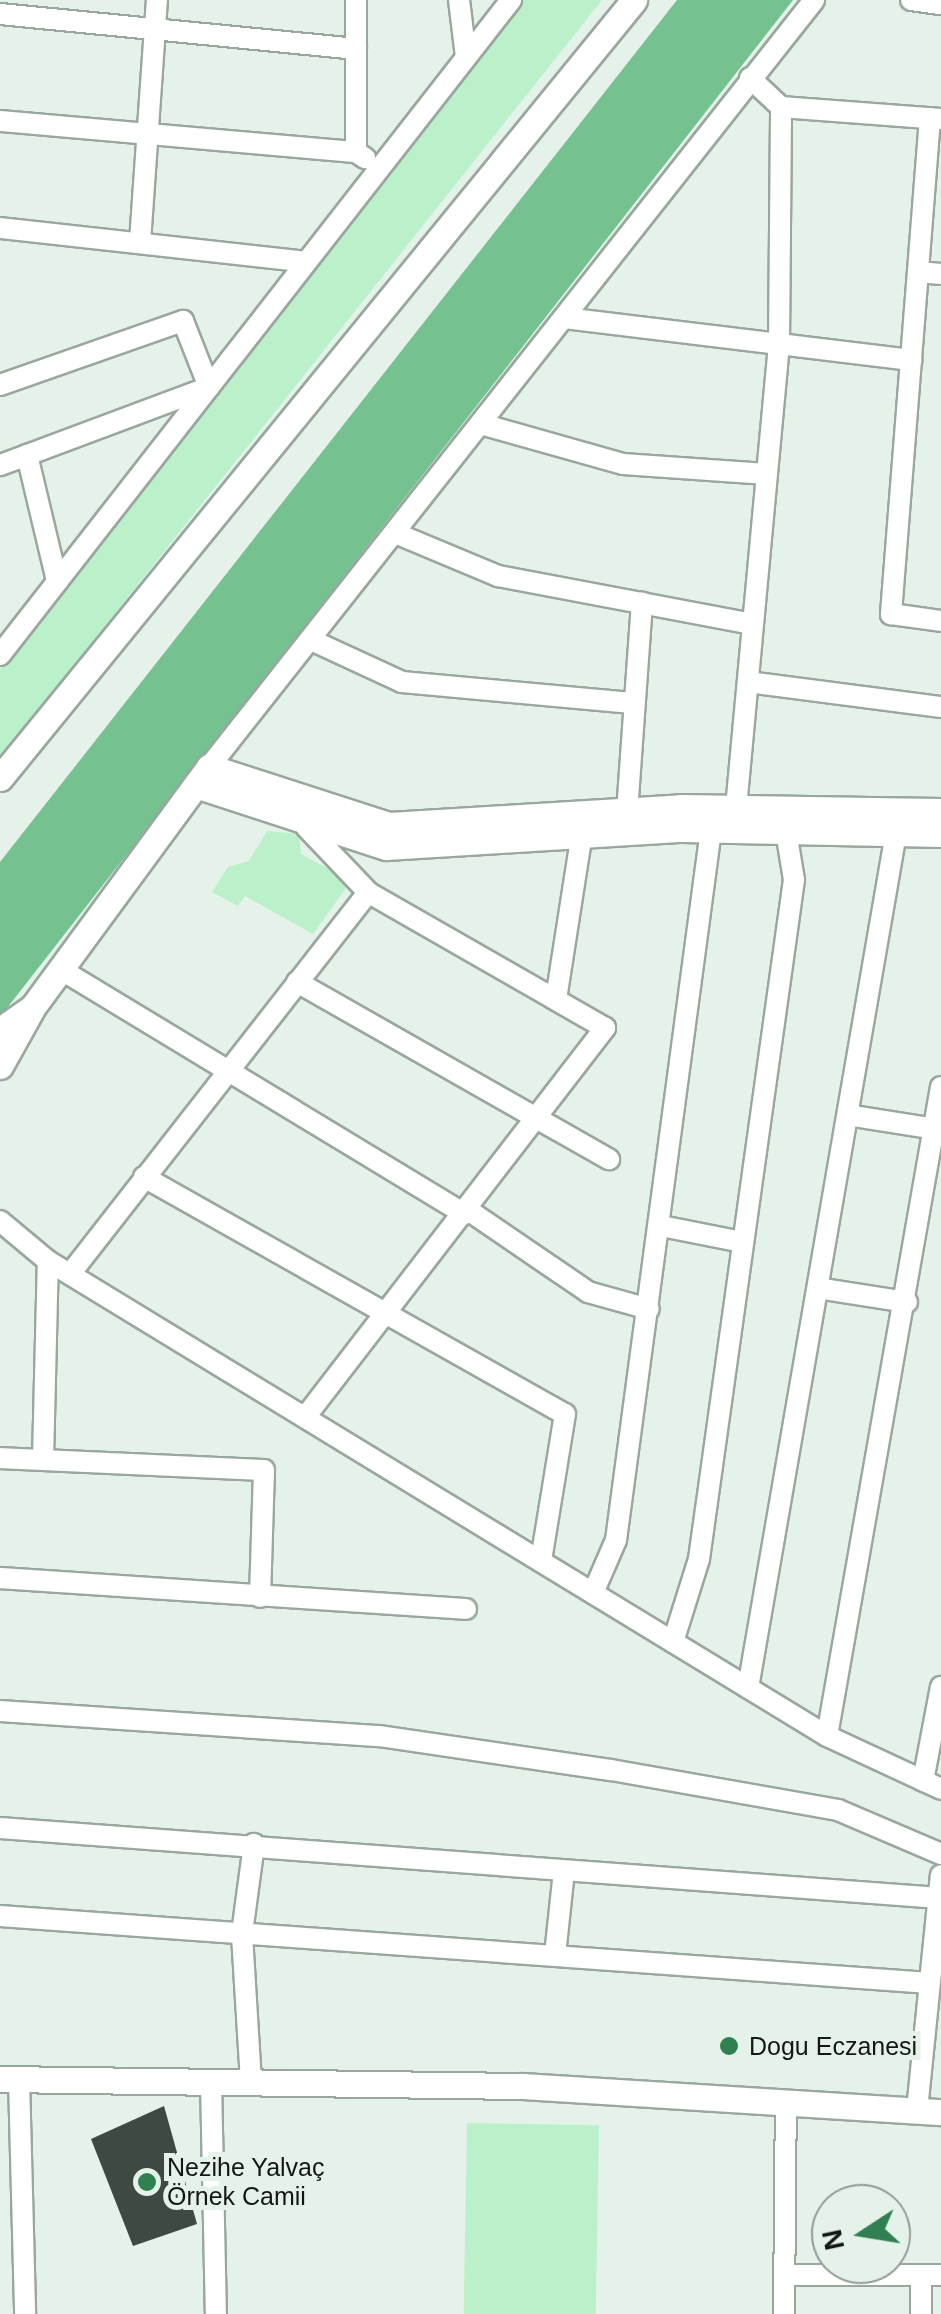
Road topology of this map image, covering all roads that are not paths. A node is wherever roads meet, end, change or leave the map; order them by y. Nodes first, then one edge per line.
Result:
1 (157, 0) edge
2 (356, 0) edge
3 (459, 0) edge
4 (510, 0) edge
5 (634, 0) edge
6 (814, 0) edge
7 (911, 0) edge
8 (941, 4) edge
9 (0, 14) edge
10 (156, 29) junction
11 (356, 48) junction
12 (466, 57) junction
13 (750, 78) junction
14 (781, 107) junction
15 (935, 119) edge
16 (0, 121) edge
17 (147, 135) junction
18 (356, 152) junction
19 (379, 168) junction
20 (0, 228) edge
21 (140, 242) junction
22 (306, 262) junction
23 (918, 272) junction
24 (941, 274) edge
25 (564, 318) junction
26 (779, 344) junction
27 (911, 360) junction
28 (0, 385) edge
29 (209, 387) junction
30 (480, 424) junction
31 (27, 454) junction
32 (0, 464) edge
33 (767, 474) junction
34 (395, 534) junction
35 (57, 582) junction
36 (642, 603) junction
37 (941, 621) edge
38 (753, 624) junction
39 (311, 640) junction
40 (0, 655) edge
41 (748, 682) junction
42 (632, 703) junction
43 (941, 707) edge
44 (203, 776) junction
45 (0, 778) edge
46 (736, 808) junction
47 (941, 811) edge
48 (627, 812) junction
49 (306, 827) junction
50 (710, 830) junction
51 (786, 831) junction
52 (896, 832) junction
53 (941, 834) edge
54 (581, 838) junction
55 (368, 892) junction
56 (60, 969) junction
57 (297, 982) junction
58 (556, 1000) junction
59 (32, 1008) junction
60 (0, 1030) edge
61 (0, 1066) edge
62 (228, 1070) junction
63 (941, 1087) edge
64 (853, 1116) junction
65 (535, 1121) junction
66 (936, 1129) junction
67 (609, 1158) dead end
68 (144, 1177) junction
69 (466, 1212) junction
70 (0, 1222) edge
71 (661, 1226) junction
72 (742, 1242) junction
73 (48, 1261) junction
74 (70, 1274) junction
75 (823, 1289) junction
76 (908, 1302) junction
77 (649, 1309) junction
78 (389, 1314) junction
79 (306, 1416) junction
80 (0, 1458) edge
81 (43, 1460) junction
82 (541, 1560) junction
83 (0, 1578) edge
84 (593, 1593) junction
85 (260, 1597) junction
86 (466, 1609) dead end
87 (673, 1642) junction
88 (941, 1687) edge
89 (748, 1688) junction
90 (0, 1711) edge
91 (827, 1736) junction
92 (932, 1785) edge
93 (0, 1828) edge
94 (254, 1844) junction
95 (941, 1854) edge
96 (564, 1870) junction
97 (941, 1875) edge
98 (939, 1898) edge
99 (0, 1916) edge
100 (242, 1932) junction
101 (556, 1955) junction
102 (930, 1983) junction
103 (9, 2079) edge
104 (210, 2082) junction
105 (251, 2082) junction
106 (786, 2102) junction
107 (929, 2111) edge
108 (785, 2275) junction
109 (931, 2275) edge
110 (25, 2314) edge
111 (216, 2314) edge
112 (784, 2314) edge
113 (921, 2314) edge

1 - 10 street
2 - 11 street
3 - 12 street
4 - 12 street
5 - 45 main road
6 - 13 street
7 - 8 street
9 - 10 street
10 - 11 street
10 - 17 street
11 - 18 street
12 - 19 street
13 - 14 street
13 - 25 street
14 - 15 street
14 - 26 street
15 - 23 street
16 - 17 street
17 - 18 street
17 - 21 street
18 - 19 street
19 - 22 street
20 - 21 street
21 - 22 street
22 - 29 street
23 - 24 street
23 - 27 street
25 - 26 street
25 - 30 street
26 - 27 street
26 - 33 street
27 - 37 street
28 - 29 street
29 - 31 street
29 - 35 street
30 - 33 street
30 - 34 street
31 - 32 street
31 - 35 street
33 - 38 street
34 - 36 street
34 - 39 street
35 - 40 street
36 - 38 street
36 - 42 street
38 - 41 street
39 - 42 street
39 - 44 street
41 - 43 street
41 - 46 street
42 - 48 street
44 - 48 main road
44 - 49 main road
44 - 56 main road
46 - 47 main road
46 - 48 main road
49 - 54 main road
49 - 55 street
50 - 51 main road
50 - 54 main road
50 - 71 street
51 - 52 main road
51 - 72 street
52 - 53 main road
52 - 64 street
54 - 58 street
55 - 57 street
55 - 58 street
56 - 59 main road
56 - 62 street
57 - 62 street
57 - 65 street
58 - 65 street
59 - 60 main road
59 - 61 main road
62 - 68 street
62 - 69 street
63 - 66 street
64 - 66 street
64 - 75 street
65 - 67 street
65 - 69 street
66 - 76 street
68 - 74 street
68 - 78 street
69 - 77 street
69 - 78 street
70 - 73 street
71 - 72 street
71 - 77 street
72 - 87 street
73 - 74 street
73 - 81 street
74 - 79 street
75 - 76 street
75 - 89 street
76 - 91 street
77 - 84 street
78 - 79 street
78 - 82 street
79 - 82 street
80 - 81 street
81 - 85 street
82 - 84 street
83 - 85 street
84 - 87 street
85 - 86 street
87 - 89 street
88 - 92 street
89 - 91 street
90 - 95 street
91 - 92 street
93 - 94 street
94 - 96 street
94 - 100 street
96 - 98 street
96 - 101 street
97 - 98 street
98 - 102 street
99 - 100 street
100 - 101 street
100 - 105 street
101 - 102 street
102 - 107 street
103 - 104 main road
103 - 110 street
104 - 105 main road
104 - 111 street
105 - 106 main road
106 - 107 main road
106 - 108 street
108 - 109 street
108 - 112 street
109 - 113 street

